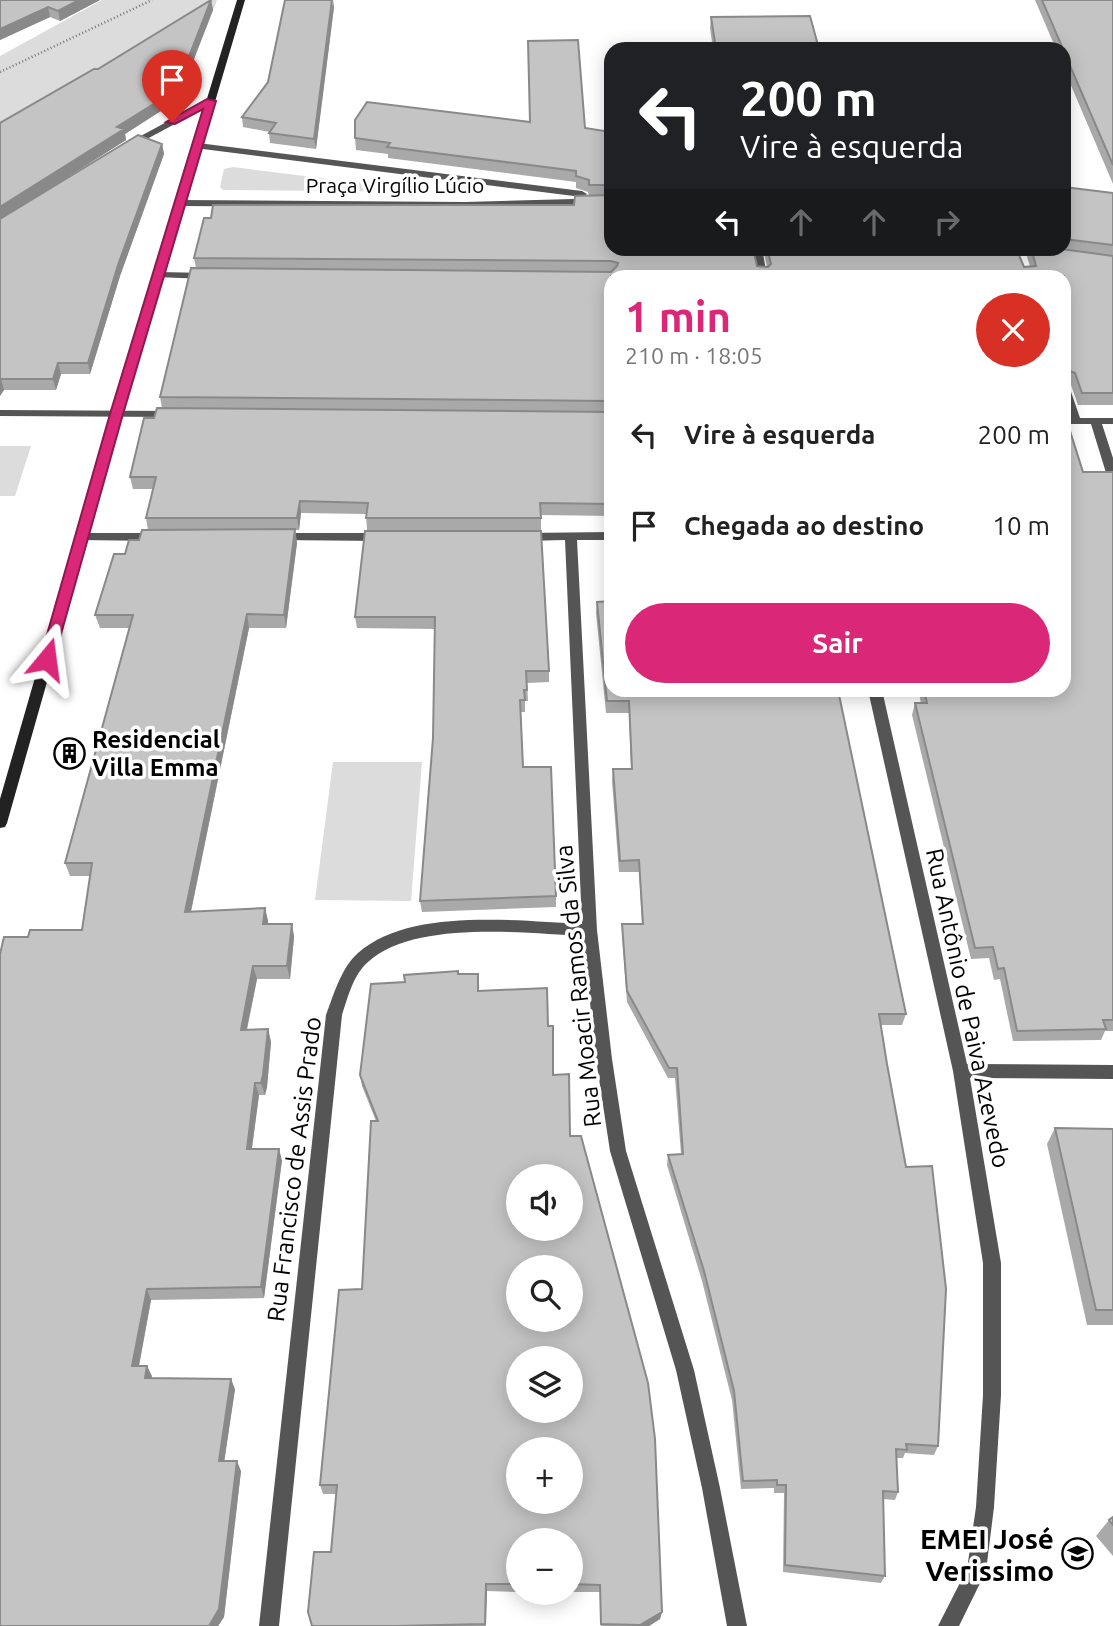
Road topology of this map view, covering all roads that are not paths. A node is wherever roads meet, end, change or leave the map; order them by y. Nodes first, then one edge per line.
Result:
1 (241, 0) edge
2 (211, 101) junction
3 (198, 146) junction
4 (121, 150) edge
5 (604, 198) edge
6 (604, 199) edge
7 (180, 203) junction
8 (1019, 256) edge
9 (1022, 264) edge
10 (159, 275) junction
11 (224, 276) edge
12 (0, 413) edge
13 (117, 414) junction
14 (182, 415) edge
15 (1071, 421) edge
16 (1095, 421) junction
17 (1113, 421) edge
18 (1113, 476) edge
19 (82, 537) junction
20 (166, 537) edge
21 (263, 537) edge
22 (389, 537) edge
23 (515, 537) edge
24 (571, 537) junction
25 (604, 537) edge
26 (877, 697) edge
27 (0, 823) edge
28 (590, 930) junction
29 (961, 1072) junction
30 (1113, 1072) edge
31 (269, 1626) edge
32 (737, 1626) edge
33 (948, 1626) edge

1 - 2 main road
2 - 3 main road
2 - 4 street
3 - 5 street, Praça Virgílio Lúcio
3 - 7 main road
6 - 7 street, Praça Virgílio Lúcio
7 - 10 main road
8 - 9 street
10 - 11 street
10 - 13 main road
12 - 13 street
13 - 14 street
13 - 19 main road
15 - 16 street
16 - 17 street
16 - 18 street
19 - 20 street
19 - 27 main road
21 - 22 street
23 - 24 street
24 - 25 street
24 - 28 street, Rua Moacir Ramos da Silva
26 - 29 street, Rua Antônio de Paiva Azevedo
28 - 31 street, Rua Francisco de Assis Prado
28 - 32 street, Rua Moacir Ramos da Silva
29 - 30 street
29 - 33 street, Rua Antônio de Paiva Azevedo

